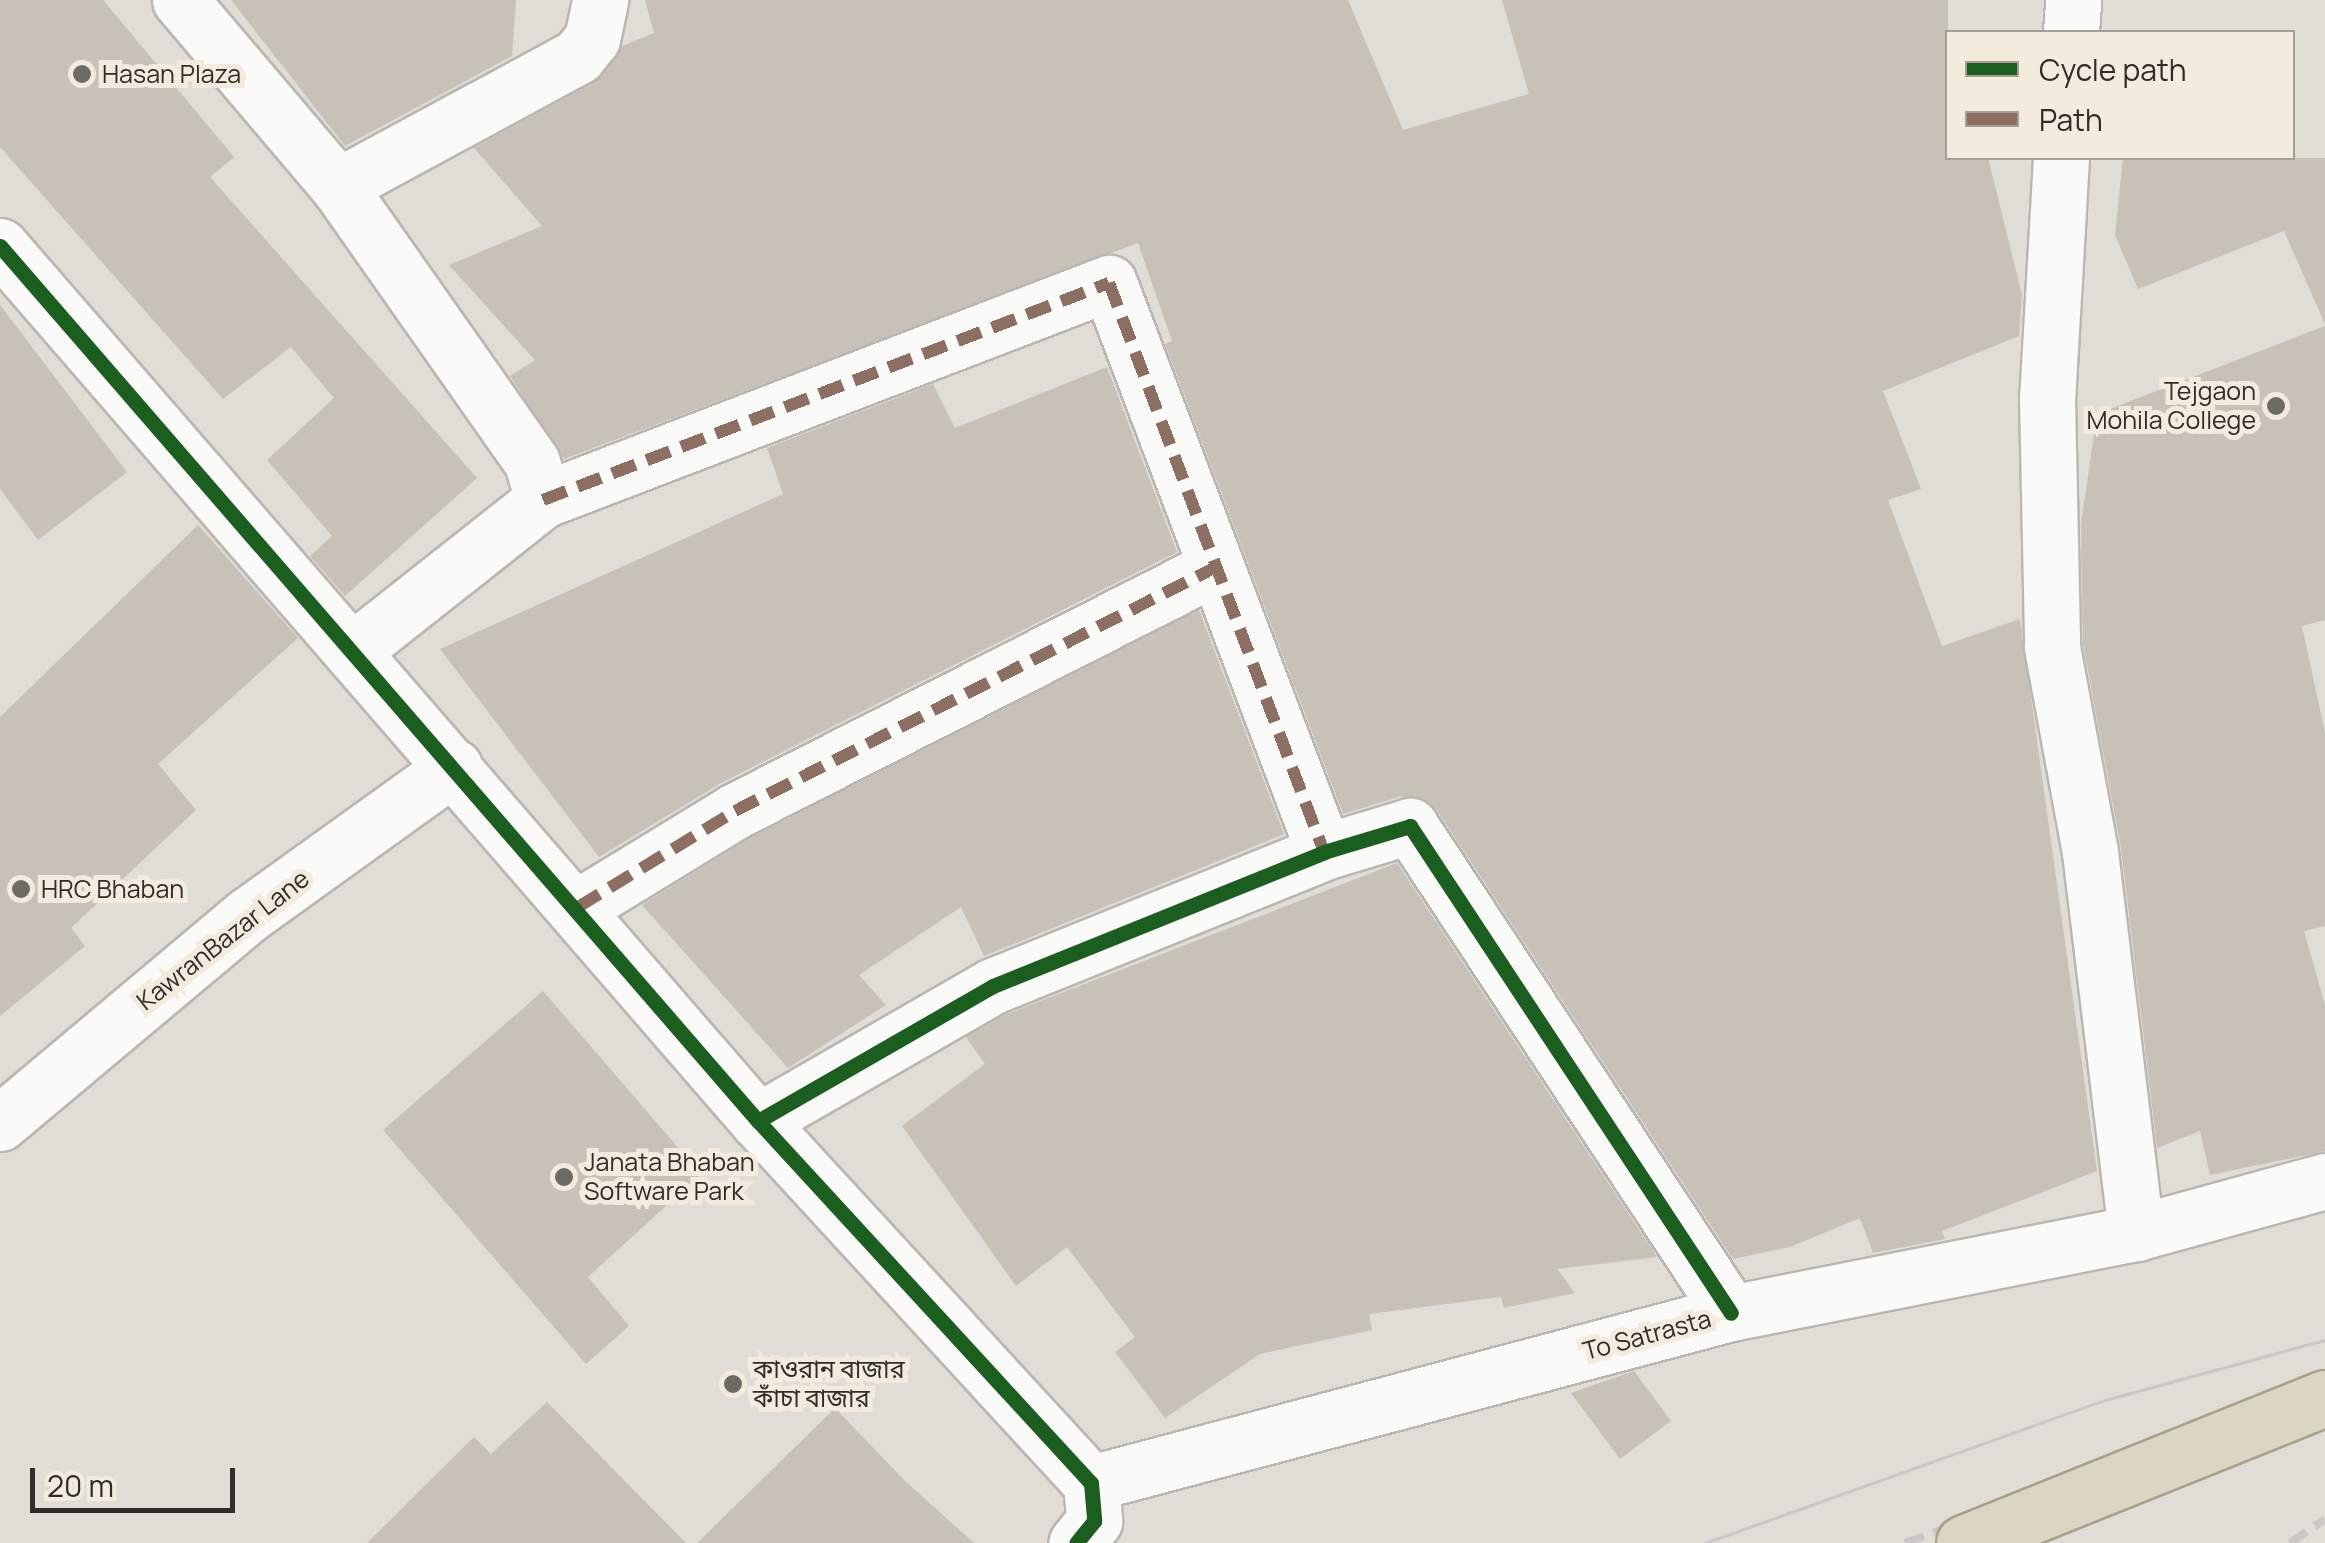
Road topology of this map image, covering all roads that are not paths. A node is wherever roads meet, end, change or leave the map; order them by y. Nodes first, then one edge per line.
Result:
1 (180, 0) edge
2 (600, 0) edge
3 (2073, 0) edge
4 (2070, 30) edge
5 (2061, 160) edge
6 (338, 186) junction
7 (0, 246) edge
8 (543, 500) junction
9 (1216, 567) junction
10 (354, 649) junction
11 (454, 768) junction
12 (1324, 852) junction
13 (578, 907) junction
14 (758, 1121) junction
15 (0, 1123) edge
16 (2325, 1182) edge
17 (2136, 1233) junction
18 (1731, 1312) junction
19 (2325, 1398) edge
20 (1092, 1483) junction
21 (1076, 1543) edge
22 (1964, 1543) edge

1 - 6 street
2 - 6 street
3 - 4 street
5 - 17 street
6 - 8 street
7 - 10 street
8 - 9 street
8 - 10 street
9 - 12 street
9 - 13 street
10 - 11 street
11 - 13 street
11 - 15 street, KawranBazar Lane
12 - 14 street
12 - 18 street
13 - 14 street
14 - 20 street
16 - 17 street, To Satrasta
17 - 18 street, To Satrasta
18 - 20 street, To Satrasta
19 - 22 highway, bridge
20 - 21 street

